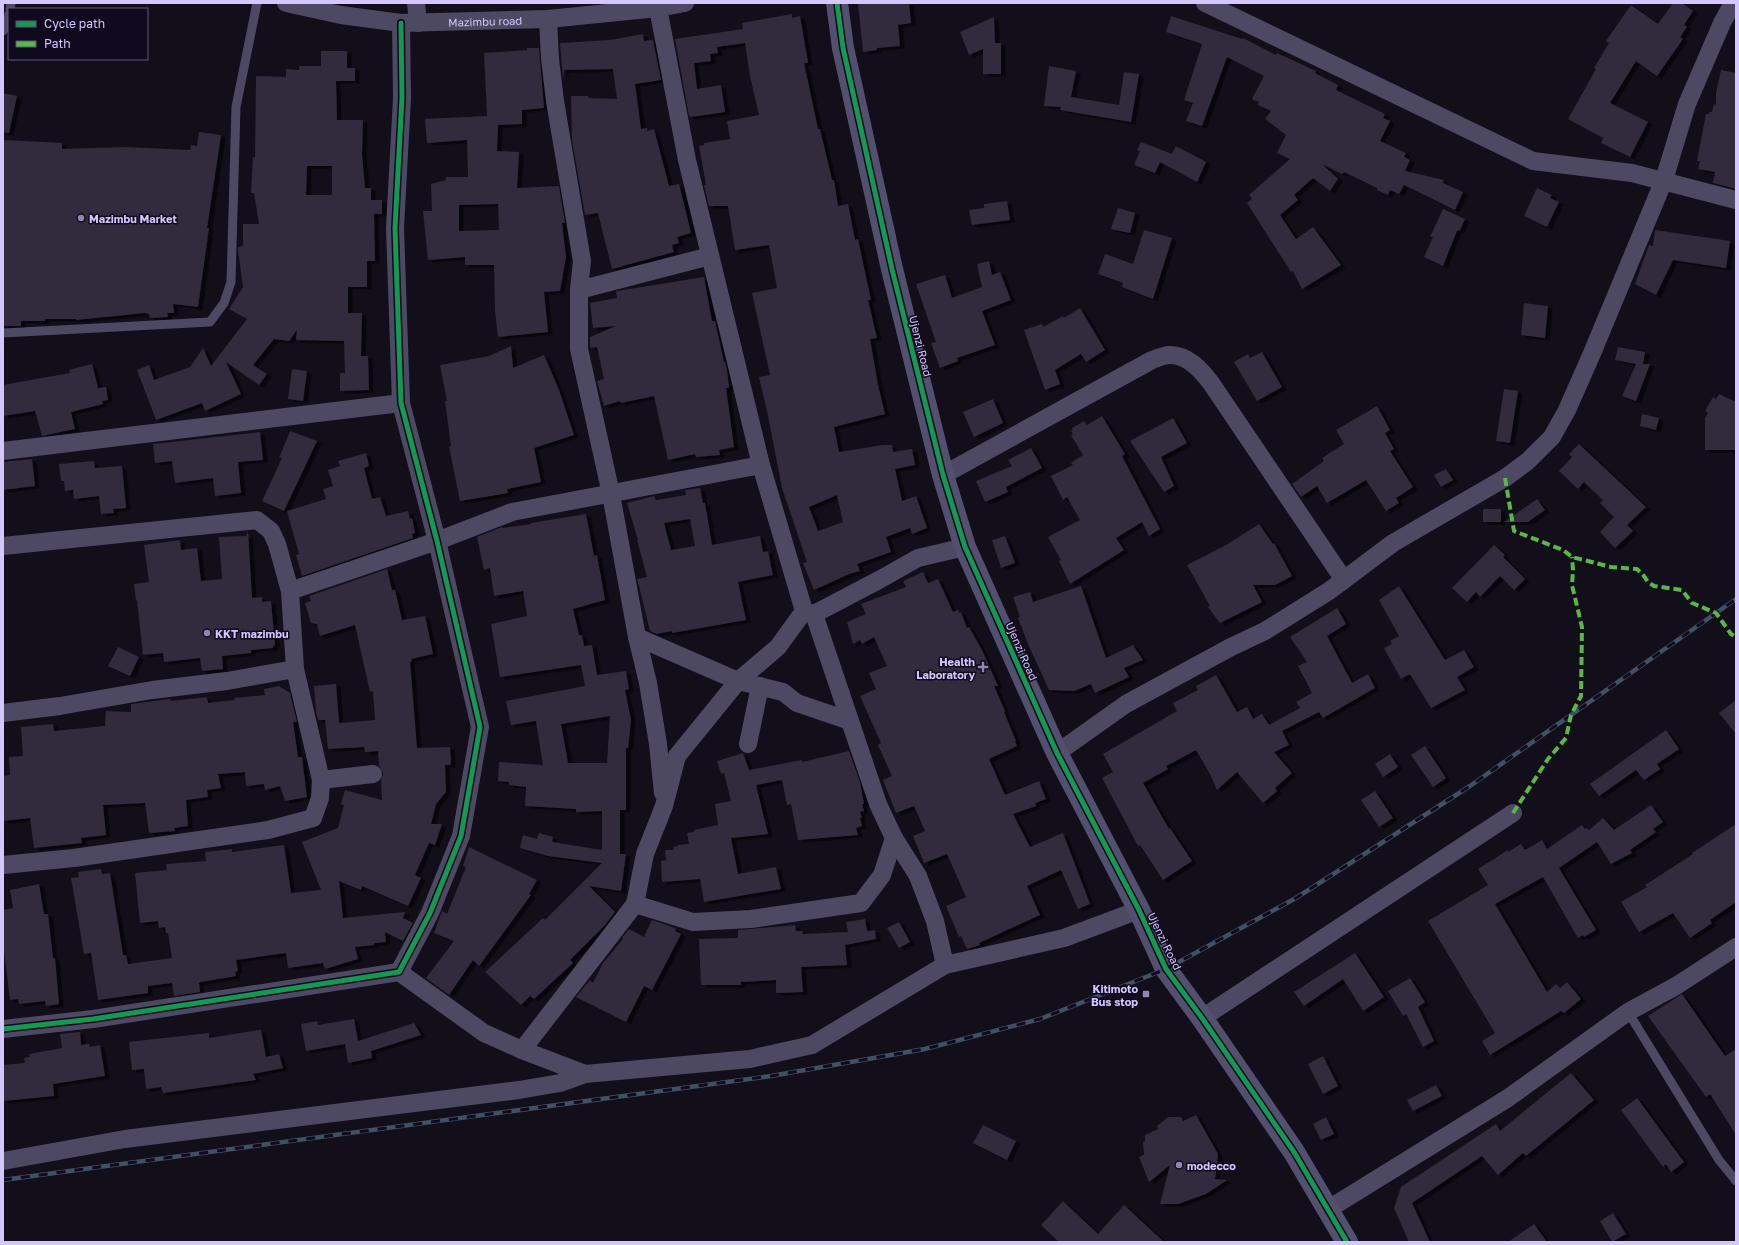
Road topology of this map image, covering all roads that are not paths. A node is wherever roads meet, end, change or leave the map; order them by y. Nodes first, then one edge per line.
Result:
1 (257, 3) edge
2 (286, 3) edge
3 (416, 3) edge
4 (685, 3) edge
5 (837, 3) edge
6 (1205, 3) edge
7 (1733, 3) edge
8 (617, 7) edge
9 (658, 8) junction
10 (548, 19) junction
11 (8, 20) edge
12 (410, 23) junction
13 (1729, 25) edge
14 (3, 31) edge
15 (1664, 180) junction
16 (1736, 200) edge
17 (710, 256) junction
18 (579, 290) junction
19 (3, 333) edge
20 (401, 403) junction
21 (3, 451) edge
22 (761, 465) junction
23 (943, 475) junction
24 (611, 494) junction
25 (437, 541) junction
26 (3, 546) edge
27 (965, 547) junction
28 (1344, 580) junction
29 (290, 591) junction
30 (809, 612) junction
31 (637, 637) junction
32 (295, 669) junction
33 (738, 681) junction
34 (760, 686) junction
35 (3, 713) edge
36 (850, 721) junction
37 (748, 744) dead end
38 (1057, 753) junction
39 (373, 774) dead end
40 (321, 780) junction
41 (664, 806) junction
42 (1512, 813) dead end
43 (894, 838) junction
44 (3, 865) edge
45 (635, 904) junction
46 (1139, 910) junction
47 (1736, 947) edge
48 (945, 965) junction
49 (399, 972) junction
50 (1628, 1012) junction
51 (1202, 1018) junction
52 (3, 1029) edge
53 (522, 1050) junction
54 (585, 1074) junction
55 (3, 1161) edge
56 (1736, 1181) edge
57 (1327, 1210) junction
58 (1347, 1242) edge

1 - 19 lane
2 - 12 street, Mazimbu road
3 - 12 street
4 - 9 street, Mazimbu road
5 - 23 street, Ujenzi Road
6 - 15 street
7 - 13 street
8 - 9 street, Mazimbu road
8 - 10 street, Mazimbu road
9 - 17 street
10 - 12 street, Mazimbu road
10 - 18 street
11 - 14 lane
12 - 20 street
13 - 15 street
15 - 16 street
15 - 28 street
17 - 18 street
17 - 22 street
18 - 24 street
20 - 21 street
20 - 25 street
22 - 24 street
22 - 30 street
23 - 27 street, Ujenzi Road
23 - 28 street
24 - 25 street
24 - 31 street
25 - 29 street
25 - 49 street
26 - 29 street
27 - 30 street
27 - 38 street, Ujenzi Road
28 - 38 street
29 - 32 street
30 - 33 street
30 - 36 street
31 - 33 street
31 - 41 street
32 - 35 street
32 - 40 street
33 - 34 street
33 - 41 street
34 - 36 street
34 - 37 street
36 - 43 street
38 - 46 street, Ujenzi Road
39 - 40 street
40 - 44 street
41 - 45 street
42 - 51 street
43 - 45 street
43 - 48 street
45 - 53 street
46 - 48 street
46 - 51 street, Ujenzi Road
47 - 50 street
48 - 54 street
49 - 52 street
49 - 53 street
50 - 56 lane
50 - 57 street
51 - 57 street, Ujenzi Road
53 - 54 street
54 - 55 street
57 - 58 street, Ujenzi Road

